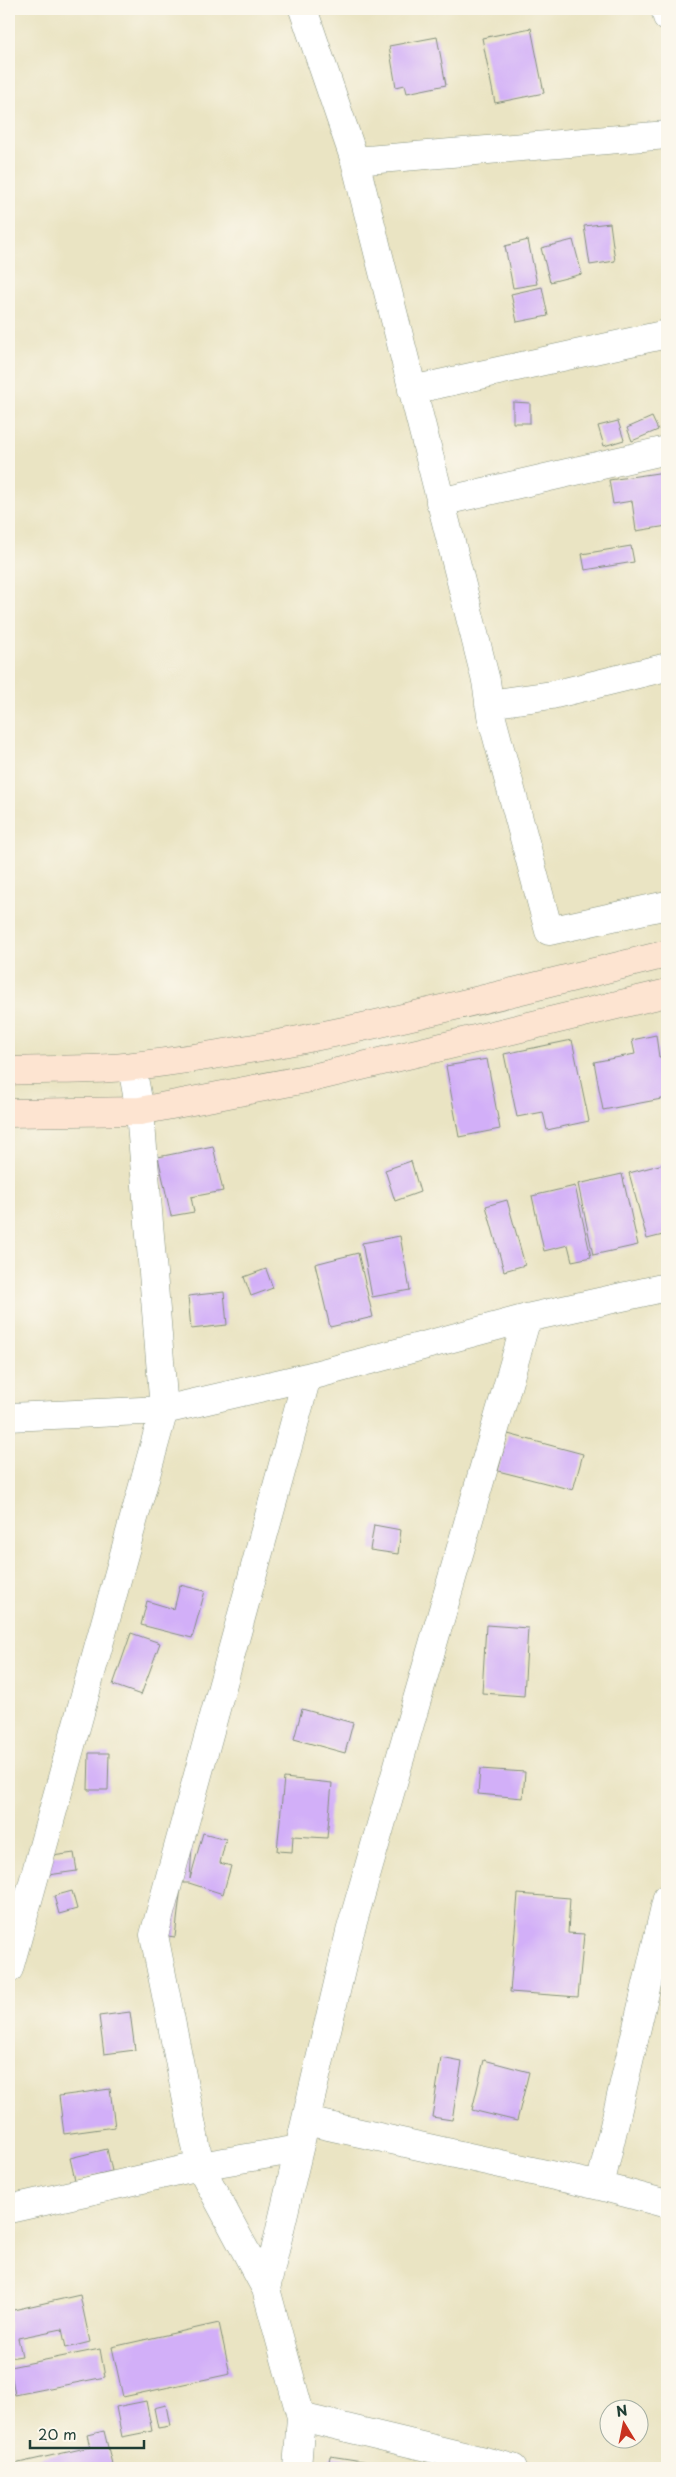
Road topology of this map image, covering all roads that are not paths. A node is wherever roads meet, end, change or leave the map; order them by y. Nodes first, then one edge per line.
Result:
1 (303, 9) edge
2 (665, 9) edge
3 (667, 16) edge
4 (667, 135) edge
5 (355, 161) junction
6 (667, 334) edge
7 (412, 390) junction
8 (667, 450) edge
9 (440, 502) junction
10 (667, 667) edge
11 (489, 704) junction
12 (667, 905) edge
13 (667, 954) edge
14 (667, 993) edge
15 (132, 1066) junction
16 (9, 1071) edge
17 (140, 1111) junction
18 (9, 1113) edge
19 (667, 1287) edge
20 (527, 1318) junction
21 (307, 1377) junction
22 (164, 1410) junction
23 (9, 1417) edge
24 (667, 1898) edge
25 (9, 1969) edge
26 (306, 2121) junction
27 (299, 2149) junction
28 (200, 2166) junction
29 (600, 2186) junction
30 (667, 2204) edge
31 (9, 2209) edge
32 (266, 2289) junction
33 (300, 2417) junction
34 (296, 2468) edge
35 (512, 2468) edge

1 - 5 street
2 - 3 street
4 - 5 street
5 - 7 street
6 - 7 street
7 - 9 street
8 - 9 street
9 - 11 street
10 - 11 street
11 - 12 street
13 - 15 main road
14 - 17 main road
15 - 16 main road
15 - 17 street
17 - 18 main road
17 - 22 street
19 - 20 street
20 - 21 street
20 - 26 street
21 - 22 street
21 - 28 street
22 - 23 street
22 - 25 street
24 - 29 street
26 - 27 street
26 - 29 street
27 - 28 street
27 - 32 street
28 - 31 street
28 - 32 street
29 - 30 street
32 - 33 street
33 - 34 street
33 - 35 street

